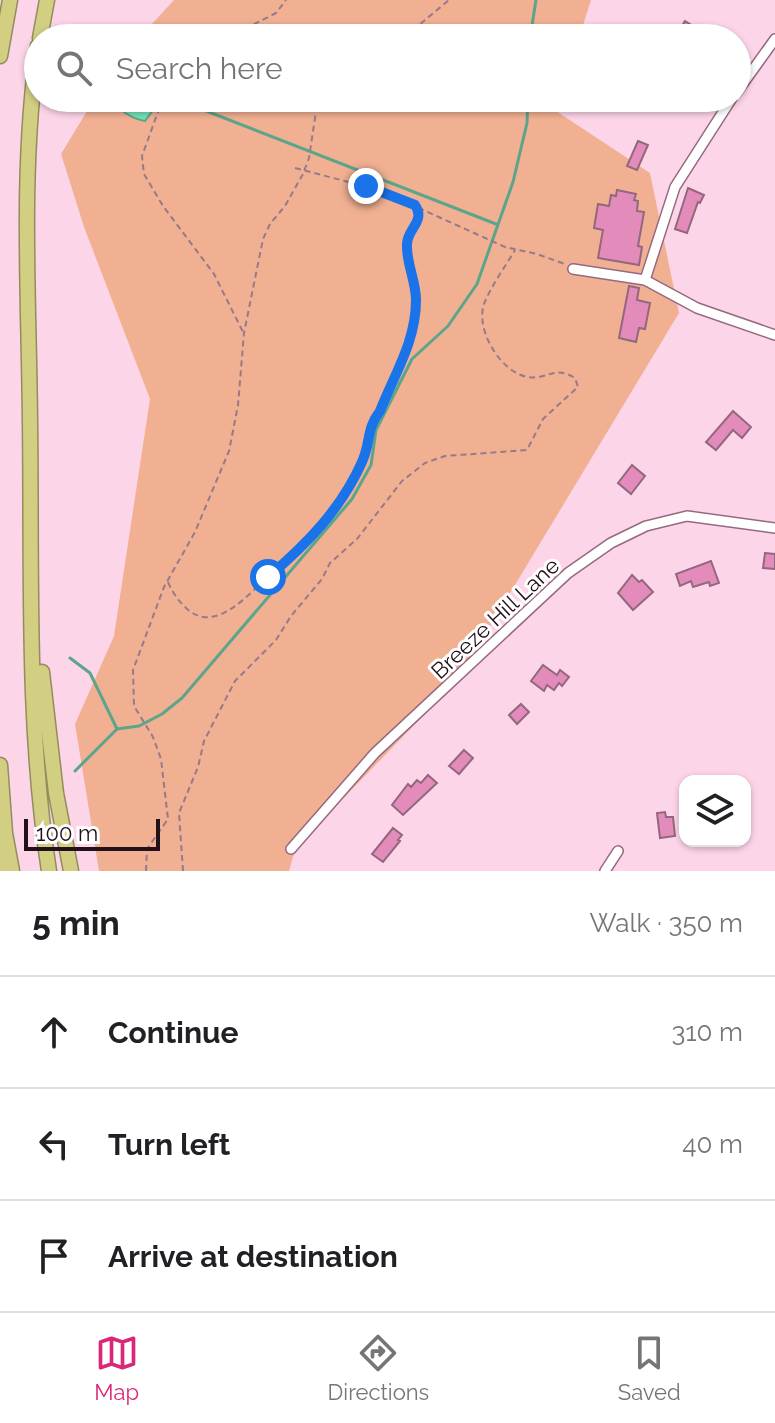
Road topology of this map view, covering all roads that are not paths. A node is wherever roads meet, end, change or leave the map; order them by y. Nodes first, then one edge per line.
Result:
1 (10, 0) edge
2 (47, 0) edge
3 (43, 24) edge
4 (775, 39) edge
5 (0, 56) edge
6 (751, 72) edge
7 (31, 112) edge
8 (723, 112) edge
9 (573, 269) road end
10 (645, 280) junction
11 (775, 335) edge
12 (775, 528) edge
13 (32, 596) junction
14 (0, 765) edge
15 (291, 849) dead end
16 (618, 851) dead end
17 (0, 852) edge
18 (1, 871) edge
19 (12, 871) edge
20 (49, 871) edge
21 (71, 871) edge
22 (605, 871) edge

1 - 5 highway
2 - 3 highway
4 - 6 street
7 - 13 highway
8 - 10 street
9 - 10 street
10 - 11 street
12 - 15 street, Breeze Hill Lane
13 - 20 highway
13 - 21 highway
14 - 19 highway
16 - 22 street
17 - 18 highway

